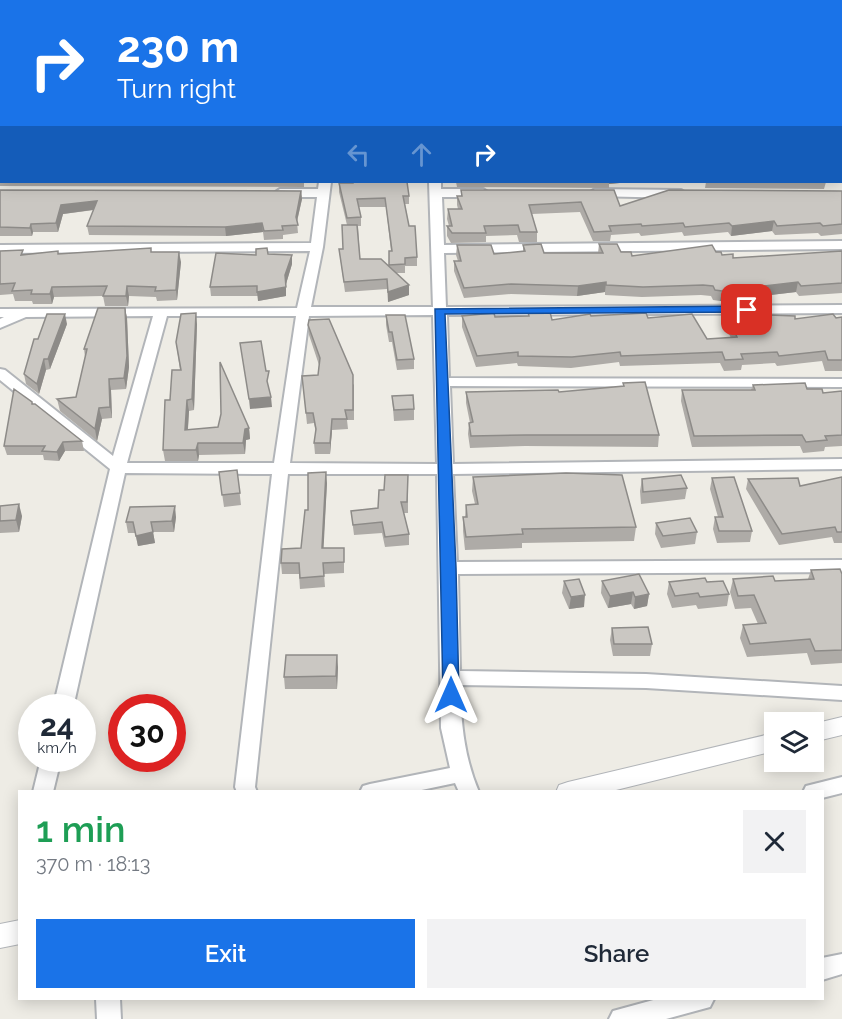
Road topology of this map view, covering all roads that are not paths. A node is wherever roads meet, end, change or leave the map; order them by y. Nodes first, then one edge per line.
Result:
1 (325, 187) edge
2 (435, 187) edge
3 (266, 193) edge
4 (494, 193) edge
5 (588, 193) edge
6 (693, 194) edge
7 (842, 245) edge
8 (317, 247) junction
9 (0, 249) edge
10 (437, 249) junction
11 (842, 309) edge
12 (439, 311) junction
13 (161, 312) junction
14 (303, 312) junction
15 (0, 313) edge
16 (24, 313) junction
17 (0, 324) edge
18 (0, 373) edge
19 (442, 382) junction
20 (842, 383) edge
21 (842, 464) edge
22 (118, 468) junction
23 (281, 469) junction
24 (445, 469) junction
25 (842, 566) edge
26 (449, 568) junction
27 (451, 678) junction
28 (842, 693) edge
29 (66, 694) edge
30 (842, 726) edge
31 (824, 730) edge
32 (764, 744) edge
33 (48, 772) edge
34 (465, 783) edge
35 (842, 785) edge
36 (43, 790) edge
37 (246, 790) edge
38 (391, 790) edge
39 (576, 790) edge
40 (821, 790) edge
41 (18, 932) edge
42 (0, 936) edge
43 (842, 964) edge
44 (824, 968) edge
45 (108, 1000) edge
46 (698, 1000) edge
47 (109, 1019) edge
48 (621, 1019) edge

1 - 3 street
1 - 8 street
2 - 4 street
2 - 10 street
5 - 6 street
7 - 10 street
8 - 9 street
8 - 14 street
10 - 12 street
11 - 12 street
12 - 14 street
12 - 19 street
13 - 14 street
13 - 16 street
13 - 22 street
14 - 23 street
15 - 16 street
16 - 17 street
18 - 22 street
19 - 20 street
19 - 24 street
21 - 24 street
22 - 23 street
22 - 29 street
23 - 24 street
23 - 37 street
24 - 26 street
25 - 26 street
26 - 27 street
27 - 28 street
27 - 34 street
30 - 31 street
32 - 39 street
33 - 36 street
34 - 38 street
35 - 40 street
41 - 42 street
43 - 44 street
45 - 47 street
46 - 48 street

